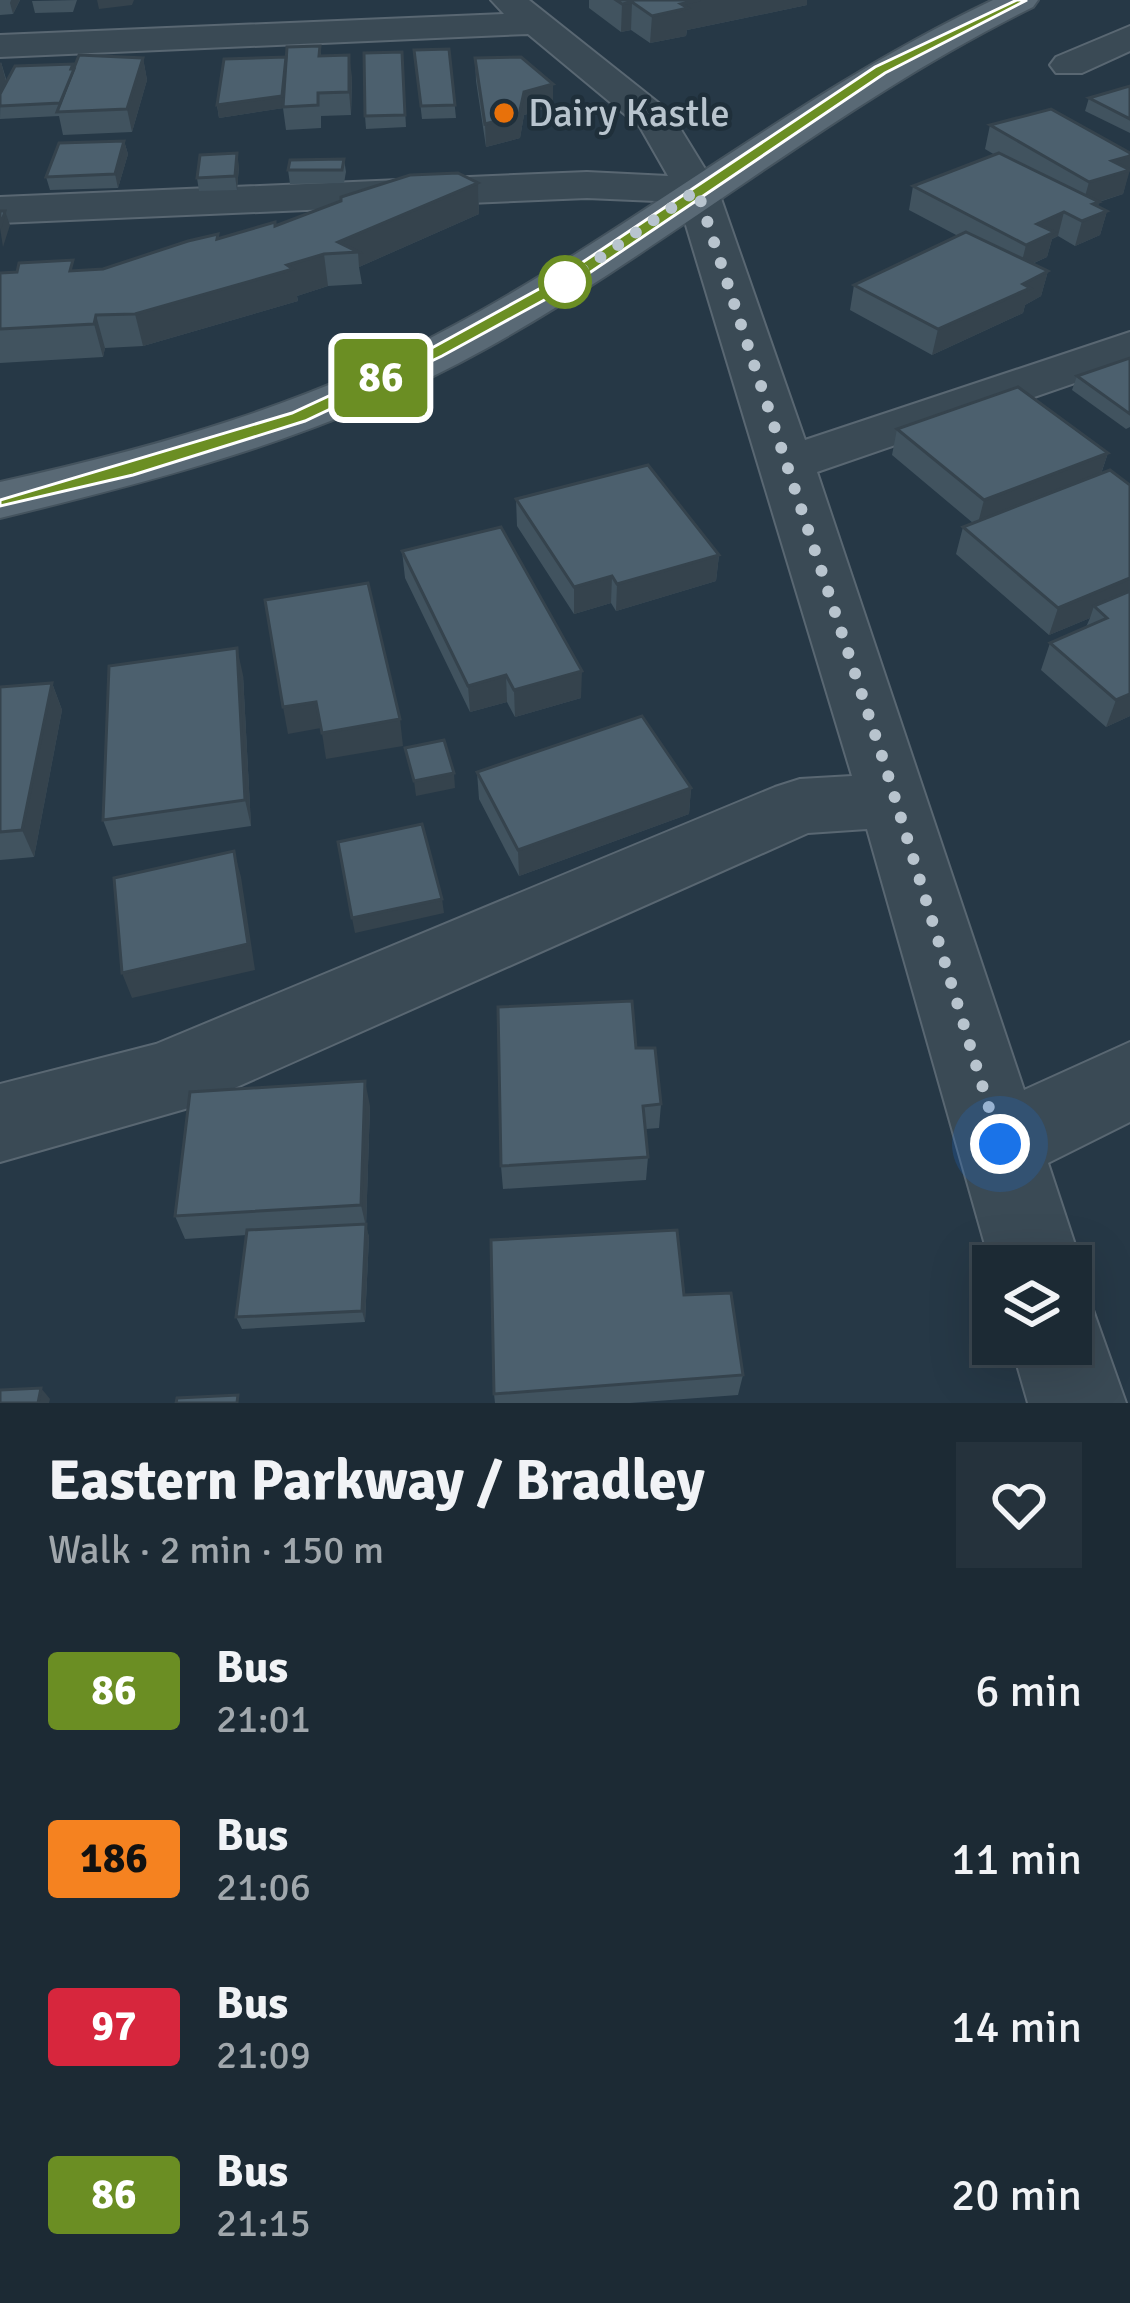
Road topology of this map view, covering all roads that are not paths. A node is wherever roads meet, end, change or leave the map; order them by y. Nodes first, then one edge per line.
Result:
1 (1021, 0) edge
2 (523, 11) edge
3 (1130, 37) edge
4 (0, 46) edge
5 (1069, 65) dead end
6 (697, 190) junction
7 (0, 210) edge
8 (1130, 347) edge
9 (787, 464) junction
10 (0, 500) edge
11 (895, 800) junction
12 (1130, 1080) edge
13 (0, 1123) edge
14 (1000, 1144) junction
15 (1030, 1245) edge
16 (1065, 1365) edge
17 (1076, 1403) edge

1 - 6 main road
2 - 4 street
2 - 6 street
3 - 5 street
6 - 7 street
6 - 9 street
6 - 10 main road
8 - 9 street
9 - 11 street
11 - 13 street
11 - 14 street
12 - 14 street
14 - 15 street
16 - 17 street

